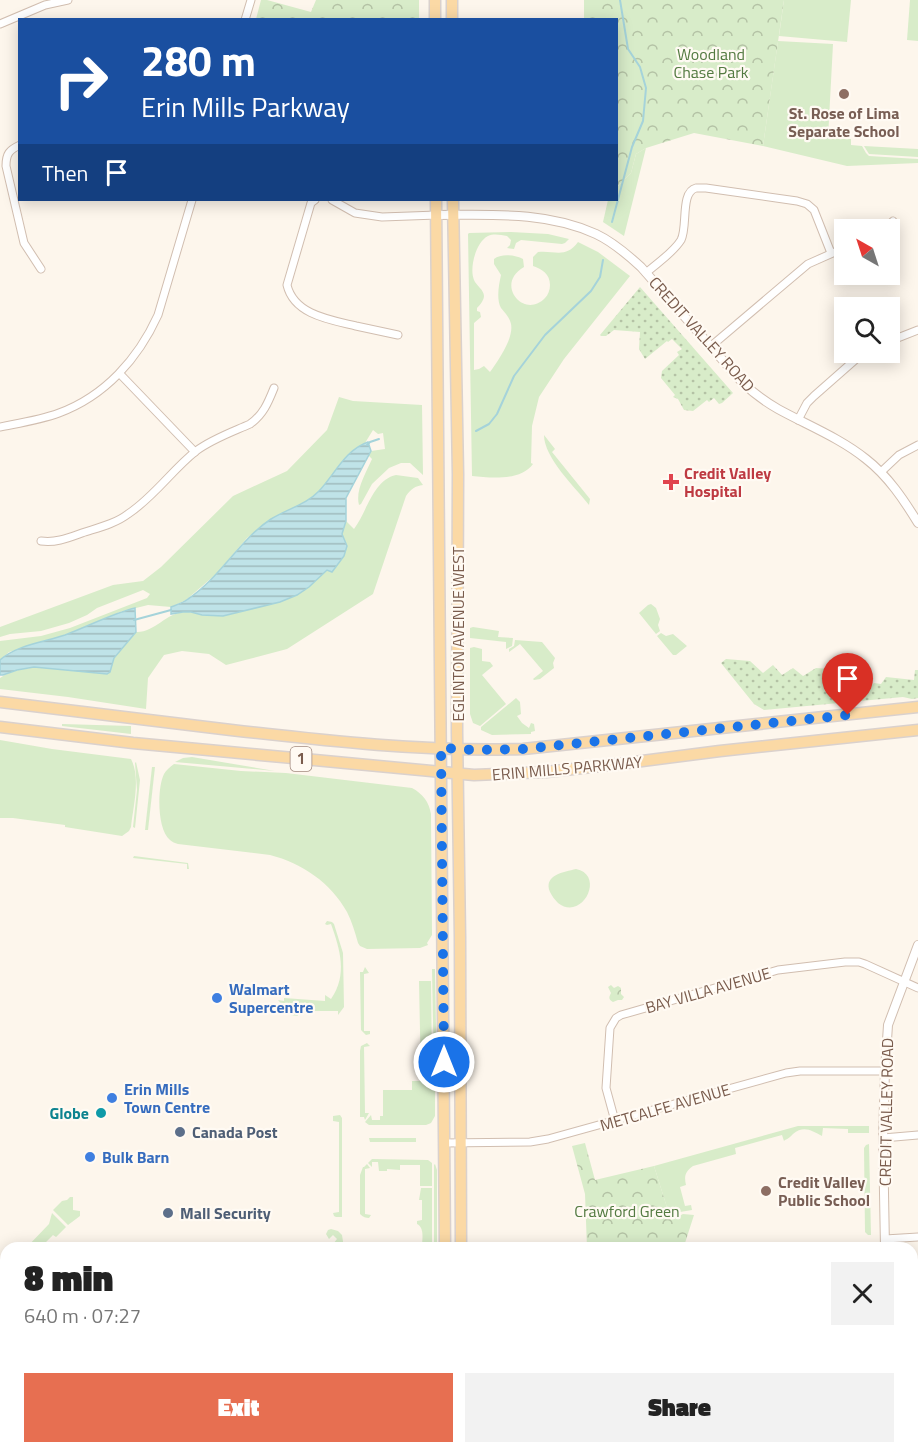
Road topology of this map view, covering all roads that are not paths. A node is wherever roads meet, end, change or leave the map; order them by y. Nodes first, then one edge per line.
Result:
1 (68, 0) edge
2 (435, 0) edge
3 (452, 0) edge
4 (248, 1) edge
5 (245, 18) edge
6 (435, 18) edge
7 (452, 18) edge
8 (0, 24) edge
9 (18, 146) edge
10 (192, 201) edge
11 (314, 201) edge
12 (334, 201) edge
13 (436, 201) edge
14 (453, 201) edge
15 (436, 215) junction
16 (453, 215) junction
17 (834, 252) edge
18 (831, 253) junction
19 (41, 269) dead end
20 (646, 273) junction
21 (918, 330) edge
22 (398, 336) dead end
23 (900, 337) edge
24 (710, 347) junction
25 (852, 363) edge
26 (120, 374) junction
27 (274, 388) dead end
28 (798, 420) junction
29 (0, 427) edge
30 (918, 445) edge
31 (195, 452) junction
32 (881, 472) junction
33 (918, 524) edge
34 (41, 541) dead end
35 (0, 702) edge
36 (918, 707) edge
37 (0, 727) edge
38 (918, 730) edge
39 (441, 748) junction
40 (458, 749) junction
41 (442, 772) junction
42 (458, 773) junction
43 (918, 945) edge
44 (903, 981) junction
45 (918, 988) edge
46 (885, 1071) junction
47 (615, 1121) junction
48 (918, 1135) edge
49 (883, 1138) junction
50 (444, 1143) junction
51 (460, 1143) junction
52 (918, 1237) edge
53 (445, 1242) edge
54 (461, 1242) edge
55 (885, 1242) edge
56 (890, 1242) edge

1 - 8 street
2 - 6 main road
3 - 7 main road
4 - 5 street
9 - 19 street
10 - 26 street
11 - 22 street
12 - 15 street
13 - 15 main road, EGLINTON AVENUE WEST
14 - 16 main road, EGLINTON AVENUE WEST
15 - 16 street, CREDIT VALLEY ROAD
15 - 39 main road, EGLINTON AVENUE WEST
16 - 20 street, CREDIT VALLEY ROAD
16 - 40 main road, EGLINTON AVENUE WEST
17 - 18 street
18 - 20 street
18 - 24 street
20 - 24 street, CREDIT VALLEY ROAD
21 - 23 street
24 - 28 street, CREDIT VALLEY ROAD
25 - 28 street
26 - 29 street
26 - 31 street
27 - 31 street
28 - 32 street, CREDIT VALLEY ROAD
30 - 32 street
31 - 34 street
32 - 33 street, CREDIT VALLEY ROAD
35 - 39 main road, ERIN MILLS PARKWAY / 1
36 - 40 main road, ERIN MILLS PARKWAY / 1
37 - 41 main road, ERIN MILLS PARKWAY / 1
38 - 42 main road, ERIN MILLS PARKWAY / 1
39 - 40 main road, ERIN MILLS PARKWAY / 1
39 - 41 main road, EGLINTON AVENUE WEST
40 - 42 main road, EGLINTON AVENUE WEST
41 - 42 main road, ERIN MILLS PARKWAY / 1
41 - 50 main road, EGLINTON AVENUE WEST
42 - 51 main road, EGLINTON AVENUE WEST
43 - 44 street, CREDIT VALLEY ROAD
44 - 45 street, BAY VILLA AVENUE
44 - 46 street, CREDIT VALLEY ROAD
44 - 47 street, BAY VILLA AVENUE
46 - 47 street, METCALFE AVENUE
46 - 49 street, CREDIT VALLEY ROAD
47 - 51 street, METCALFE AVENUE
48 - 49 street
49 - 55 street, CREDIT VALLEY ROAD
50 - 51 street, METCALFE AVENUE
50 - 53 main road, EGLINTON AVENUE WEST
51 - 54 main road, EGLINTON AVENUE WEST
52 - 56 street

